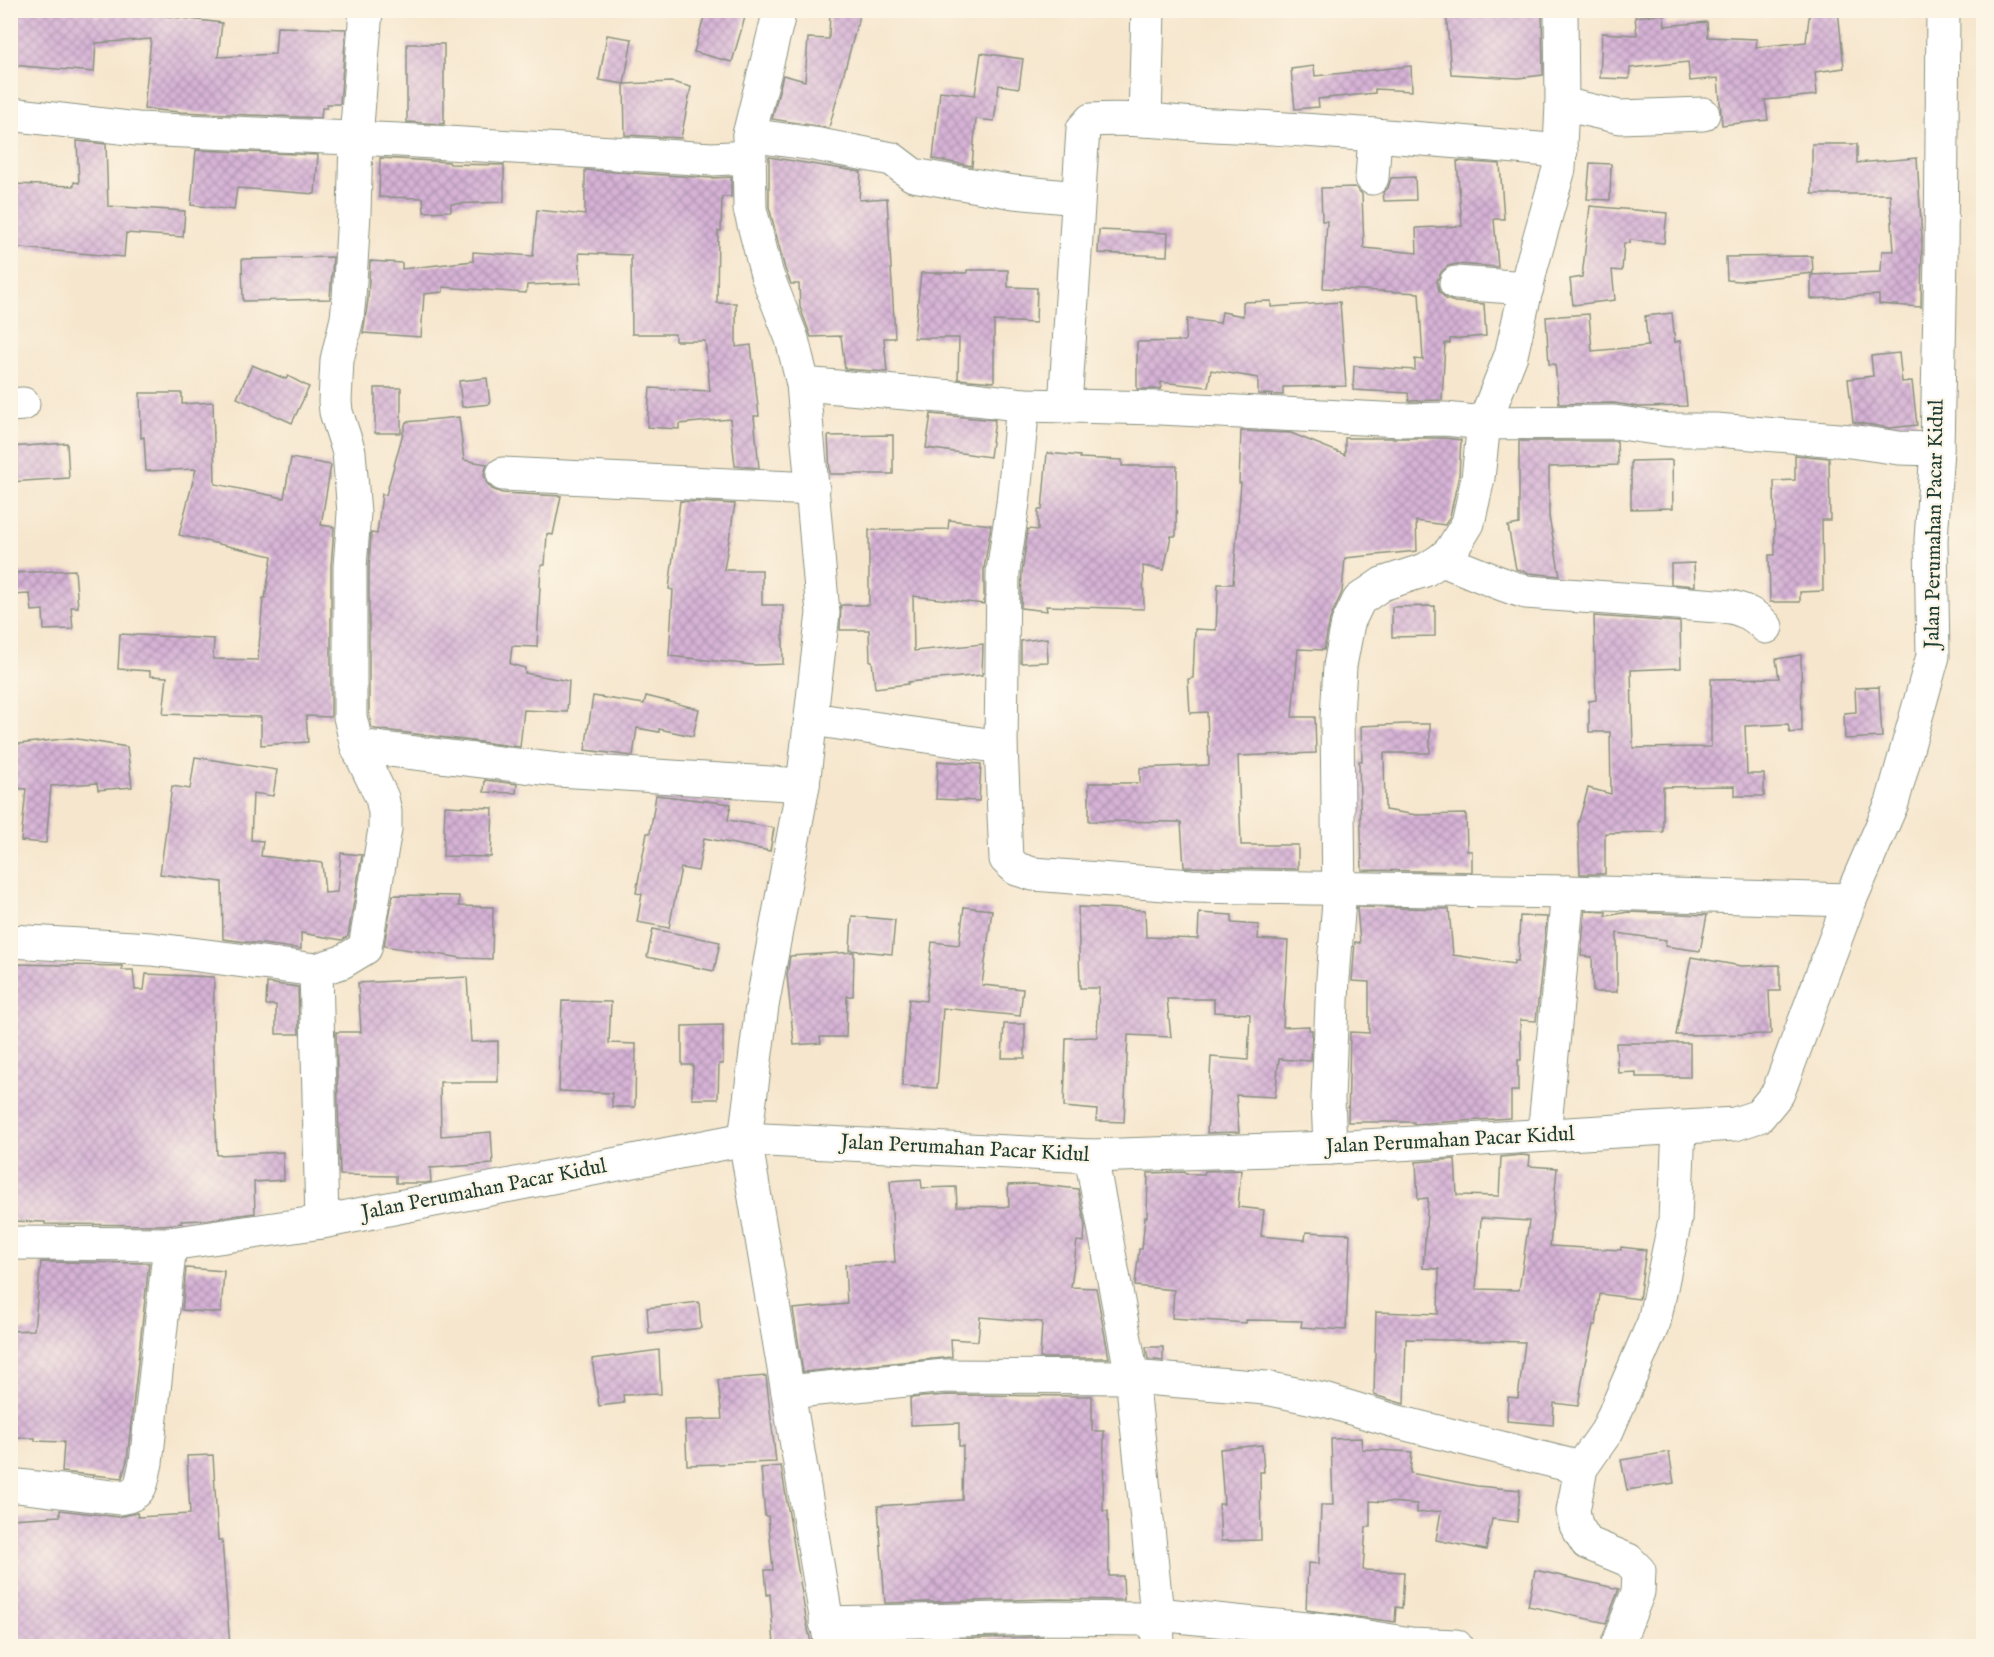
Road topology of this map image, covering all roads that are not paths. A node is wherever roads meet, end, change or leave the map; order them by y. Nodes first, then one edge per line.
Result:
1 (366, 10) edge
2 (780, 10) edge
3 (1148, 10) edge
4 (1561, 10) edge
5 (1943, 10) edge
6 (1562, 104) junction
7 (10, 114) edge
8 (1703, 114) dead end
9 (1145, 120) junction
10 (1375, 135) junction
11 (356, 139) junction
12 (749, 146) junction
13 (1561, 151) junction
14 (1372, 178) dead end
15 (1078, 198) junction
16 (1456, 283) dead end
17 (1527, 288) junction
18 (803, 384) junction
19 (1023, 405) junction
20 (1065, 406) junction
21 (1484, 423) junction
22 (1937, 449) junction
23 (503, 474) dead end
24 (813, 489) junction
25 (1442, 560) junction
26 (1766, 627) dead end
27 (812, 719) junction
28 (357, 746) junction
29 (1001, 747) junction
30 (803, 784) junction
31 (1339, 890) junction
32 (1568, 892) junction
33 (1850, 900) junction
34 (10, 940) edge
35 (316, 970) junction
36 (1679, 1127) junction
37 (1544, 1135) junction
38 (745, 1139) junction
39 (1330, 1148) junction
40 (1091, 1155) junction
41 (322, 1222) junction
42 (10, 1243) edge
43 (170, 1244) junction
44 (1132, 1377) junction
45 (788, 1392) junction
46 (1581, 1468) junction
47 (10, 1485) edge
48 (1157, 1614) junction
49 (829, 1635) edge
50 (1411, 1645) edge
51 (1158, 1647) edge
52 (1456, 1647) edge
53 (1617, 1647) edge

1 - 11 street
2 - 12 street
3 - 9 street
4 - 6 street
5 - 22 street, Jalan Perumahan Pacar Kidul
6 - 8 street
6 - 13 street
7 - 11 street
9 - 10 street
9 - 15 street
10 - 13 street
10 - 14 street
11 - 12 street
11 - 28 street
12 - 15 street
12 - 18 street
13 - 17 street
15 - 20 street
16 - 17 street
17 - 21 street
18 - 19 street
18 - 24 street
19 - 20 street
19 - 29 street
20 - 21 street
21 - 22 street
21 - 25 street
22 - 33 street, Jalan Perumahan Pacar Kidul
23 - 24 street
24 - 27 street
25 - 26 street
25 - 31 street
27 - 29 street
27 - 30 street
28 - 30 street
28 - 35 street
29 - 31 street
30 - 38 street
31 - 32 street
31 - 39 street
32 - 33 street
32 - 37 street
33 - 36 street, Jalan Perumahan Pacar Kidul
34 - 35 street
35 - 41 street
36 - 37 street, Jalan Perumahan Pacar Kidul
36 - 46 street
37 - 39 street, Jalan Perumahan Pacar Kidul
38 - 40 street, Jalan Perumahan Pacar Kidul
38 - 41 street, Jalan Perumahan Pacar Kidul
38 - 45 street
39 - 40 street, Jalan Perumahan Pacar Kidul
40 - 44 street
41 - 43 street, Jalan Perumahan Pacar Kidul
42 - 43 street, Jalan Perumahan Pacar Kidul
43 - 47 street
44 - 45 street
44 - 46 street
44 - 48 street
45 - 49 street
46 - 53 street
48 - 49 street
48 - 50 street
48 - 51 street
50 - 52 street

